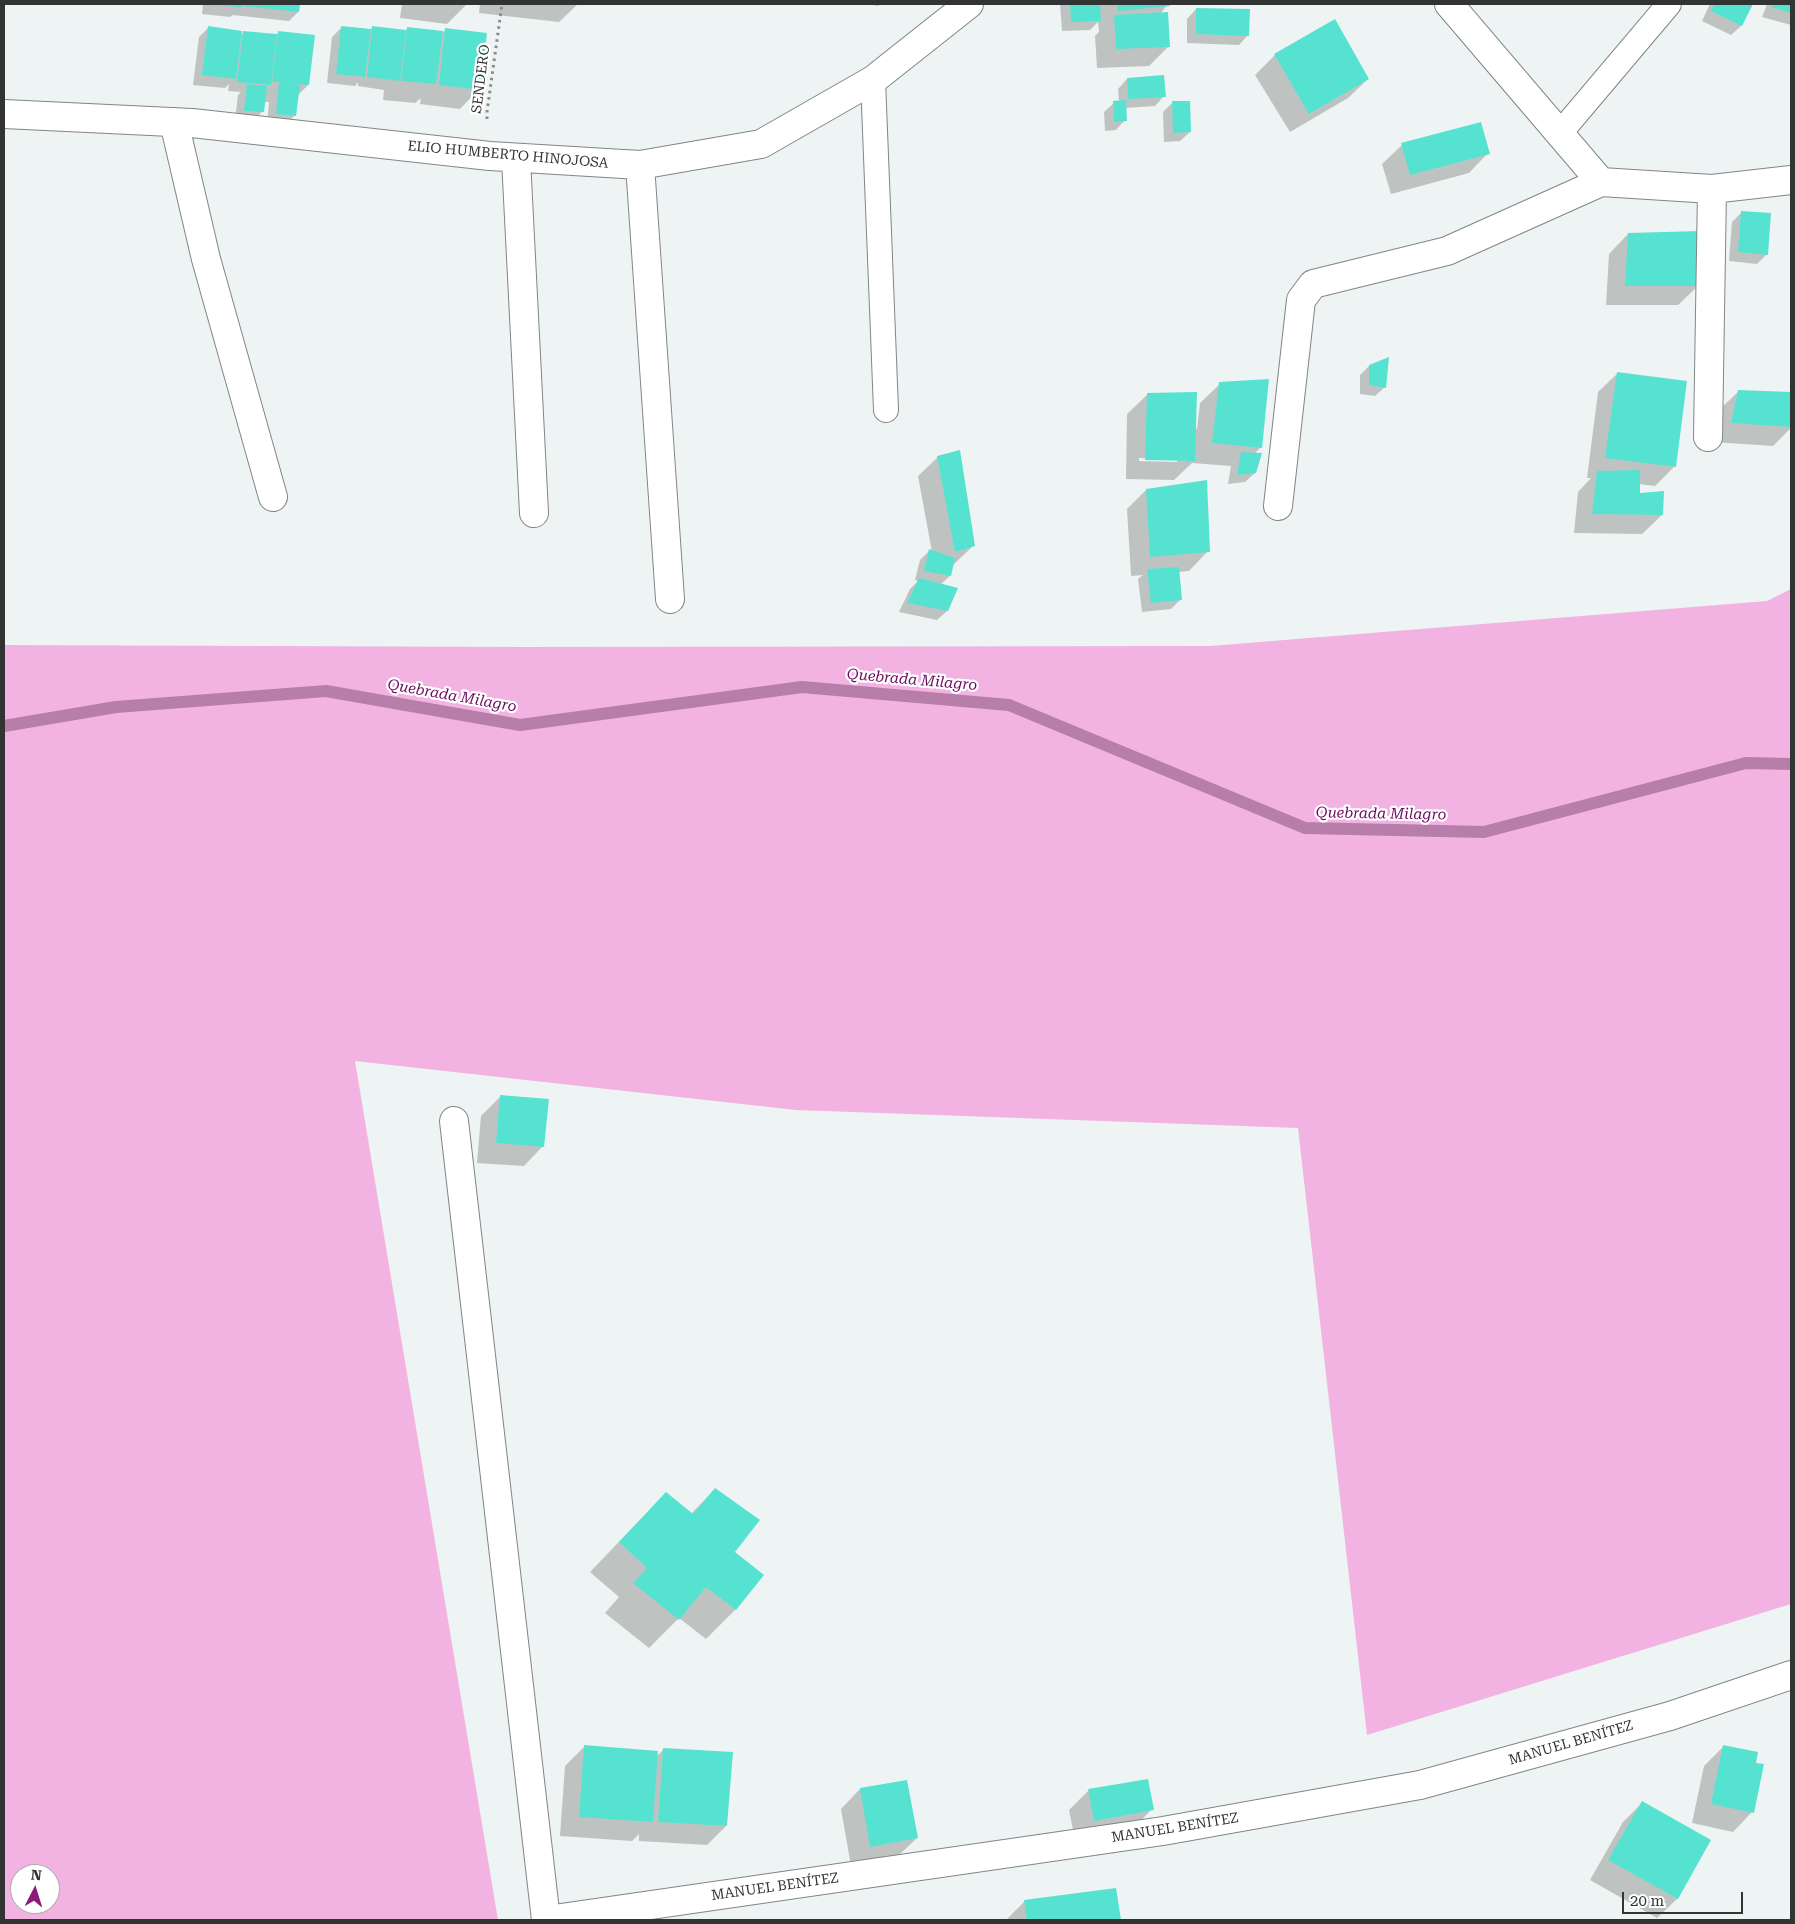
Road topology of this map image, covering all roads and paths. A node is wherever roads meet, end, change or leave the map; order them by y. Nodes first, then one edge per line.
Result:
1 (502, 4) edge
2 (969, 4) edge
3 (1449, 4) edge
4 (1669, 4) edge
5 (873, 80) junction
6 (4, 114) edge
7 (174, 122) junction
8 (1560, 133) junction
9 (503, 157) junction
10 (640, 165) junction
11 (1791, 180) edge
12 (1601, 182) junction
13 (1712, 189) junction
14 (886, 410) dead end
15 (1708, 437) dead end
16 (273, 497) dead end
17 (1278, 506) dead end
18 (534, 513) dead end
19 (670, 599) dead end
20 (454, 1121) dead end
21 (1791, 1675) edge
22 (546, 1920) edge

1 - 9 path, SENDERO
2 - 5 street, ELIO HUMBERTO HINOJOSA
3 - 8 street
4 - 8 lane
5 - 10 street, ELIO HUMBERTO HINOJOSA
5 - 14 lane
6 - 7 street, ELIO HUMBERTO HINOJOSA
7 - 9 street, ELIO HUMBERTO HINOJOSA
7 - 16 street
8 - 12 street
9 - 10 street, ELIO HUMBERTO HINOJOSA
9 - 18 street
10 - 19 street
11 - 13 street
12 - 13 street
12 - 17 street
13 - 15 street
20 - 22 street
21 - 22 street, MANUEL BENÍTEZ

